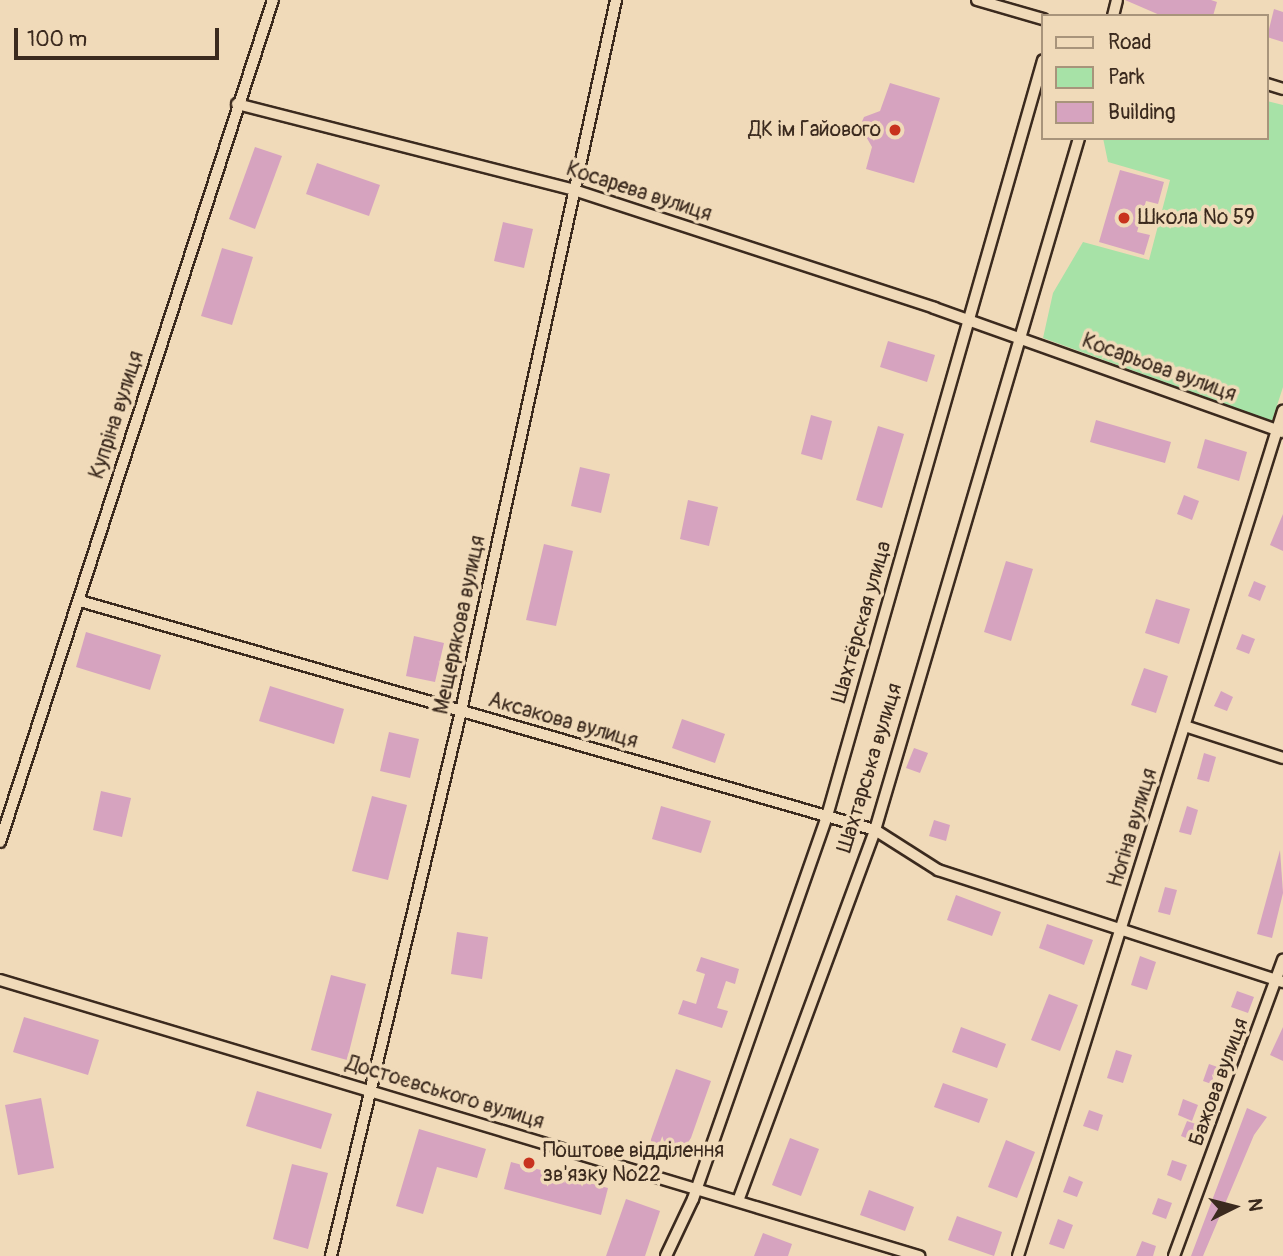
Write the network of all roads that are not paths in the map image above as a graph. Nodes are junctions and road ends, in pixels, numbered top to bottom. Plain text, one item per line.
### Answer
1 (273, 0) edge
2 (616, 0) edge
3 (977, 0) edge
4 (1042, 19) edge
5 (1042, 63) edge
6 (237, 104) junction
7 (1078, 140) edge
8 (574, 190) junction
9 (967, 320) junction
10 (1023, 340) junction
11 (1283, 411) edge
12 (1280, 431) edge
13 (80, 601) junction
14 (461, 711) junction
15 (1185, 726) junction
16 (1283, 758) edge
17 (827, 816) junction
18 (875, 830) junction
19 (0, 842) edge
20 (1123, 926) junction
21 (1283, 959) edge
22 (0, 979) edge
23 (1280, 981) edge
24 (367, 1090) junction
25 (696, 1187) junction
26 (738, 1201) junction
27 (331, 1256) edge
28 (666, 1256) edge
29 (919, 1256) edge
30 (1018, 1256) edge
31 (1174, 1256) edge

1 - 6 street, Купріна вулиця
2 - 8 street, Мещерякова вулиця
3 - 4 street
5 - 9 street, Шахтёрская улица
6 - 8 street, Косарева вулиця
6 - 13 street, Купріна вулиця
7 - 10 street, Шахтарська вулиця
8 - 9 street, Косарева вулиця
8 - 14 street, Мещерякова вулиця
9 - 10 street, Косарева вулиця
9 - 17 street, Шахтёрская улица
10 - 12 street, Косарьова вулиця
10 - 18 street, Шахтарська вулиця
11 - 12 street, Ногіна вулиця
12 - 15 street, Ногіна вулиця
13 - 14 street, Аксакова вулиця
13 - 19 street, Купріна вулиця
14 - 17 street, Аксакова вулиця
14 - 24 street, Мещерякова вулиця
15 - 16 street
15 - 20 street, Ногіна вулиця
17 - 18 street, Аксакова вулиця
17 - 25 street, Шахтёрская улица
18 - 20 street, Аксакова вулиця
18 - 26 street, Шахтарська вулиця
20 - 23 street, Аксакова вулиця
20 - 30 street, Ногіна вулиця
21 - 23 street, Бажова вулиця
22 - 24 street, Достоєвського вулиця
23 - 31 street, Бажова вулиця
24 - 25 street, Достоєвського вулиця
24 - 27 street, Мещерякова вулиця
25 - 26 street, Достоєвського вулиця
25 - 28 street, Шахтёрская улица
26 - 29 street, Достоєвського вулиця

